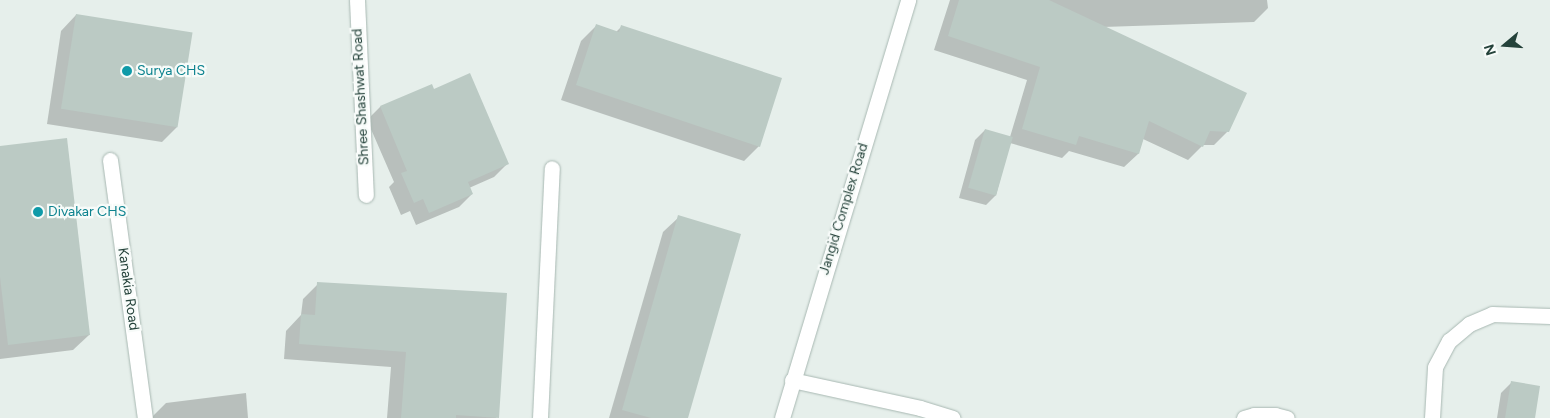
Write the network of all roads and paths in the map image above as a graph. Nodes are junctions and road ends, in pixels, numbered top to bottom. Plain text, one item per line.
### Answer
1 (357, 0) edge
2 (908, 0) edge
3 (110, 160) dead end
4 (552, 168) dead end
5 (366, 194) dead end
6 (1550, 316) edge
7 (792, 380) junction
8 (145, 418) edge
9 (540, 418) edge
10 (782, 418) edge
11 (953, 418) edge
12 (1244, 418) edge
13 (1287, 418) edge
14 (1432, 418) edge

1 - 5 street, Shree Shashwat Road
2 - 7 street, Jangid Complex Road
3 - 8 street, Kanakia Road
4 - 9 street
6 - 14 street
7 - 10 street, Jangid Complex Road
7 - 11 street
12 - 13 street

